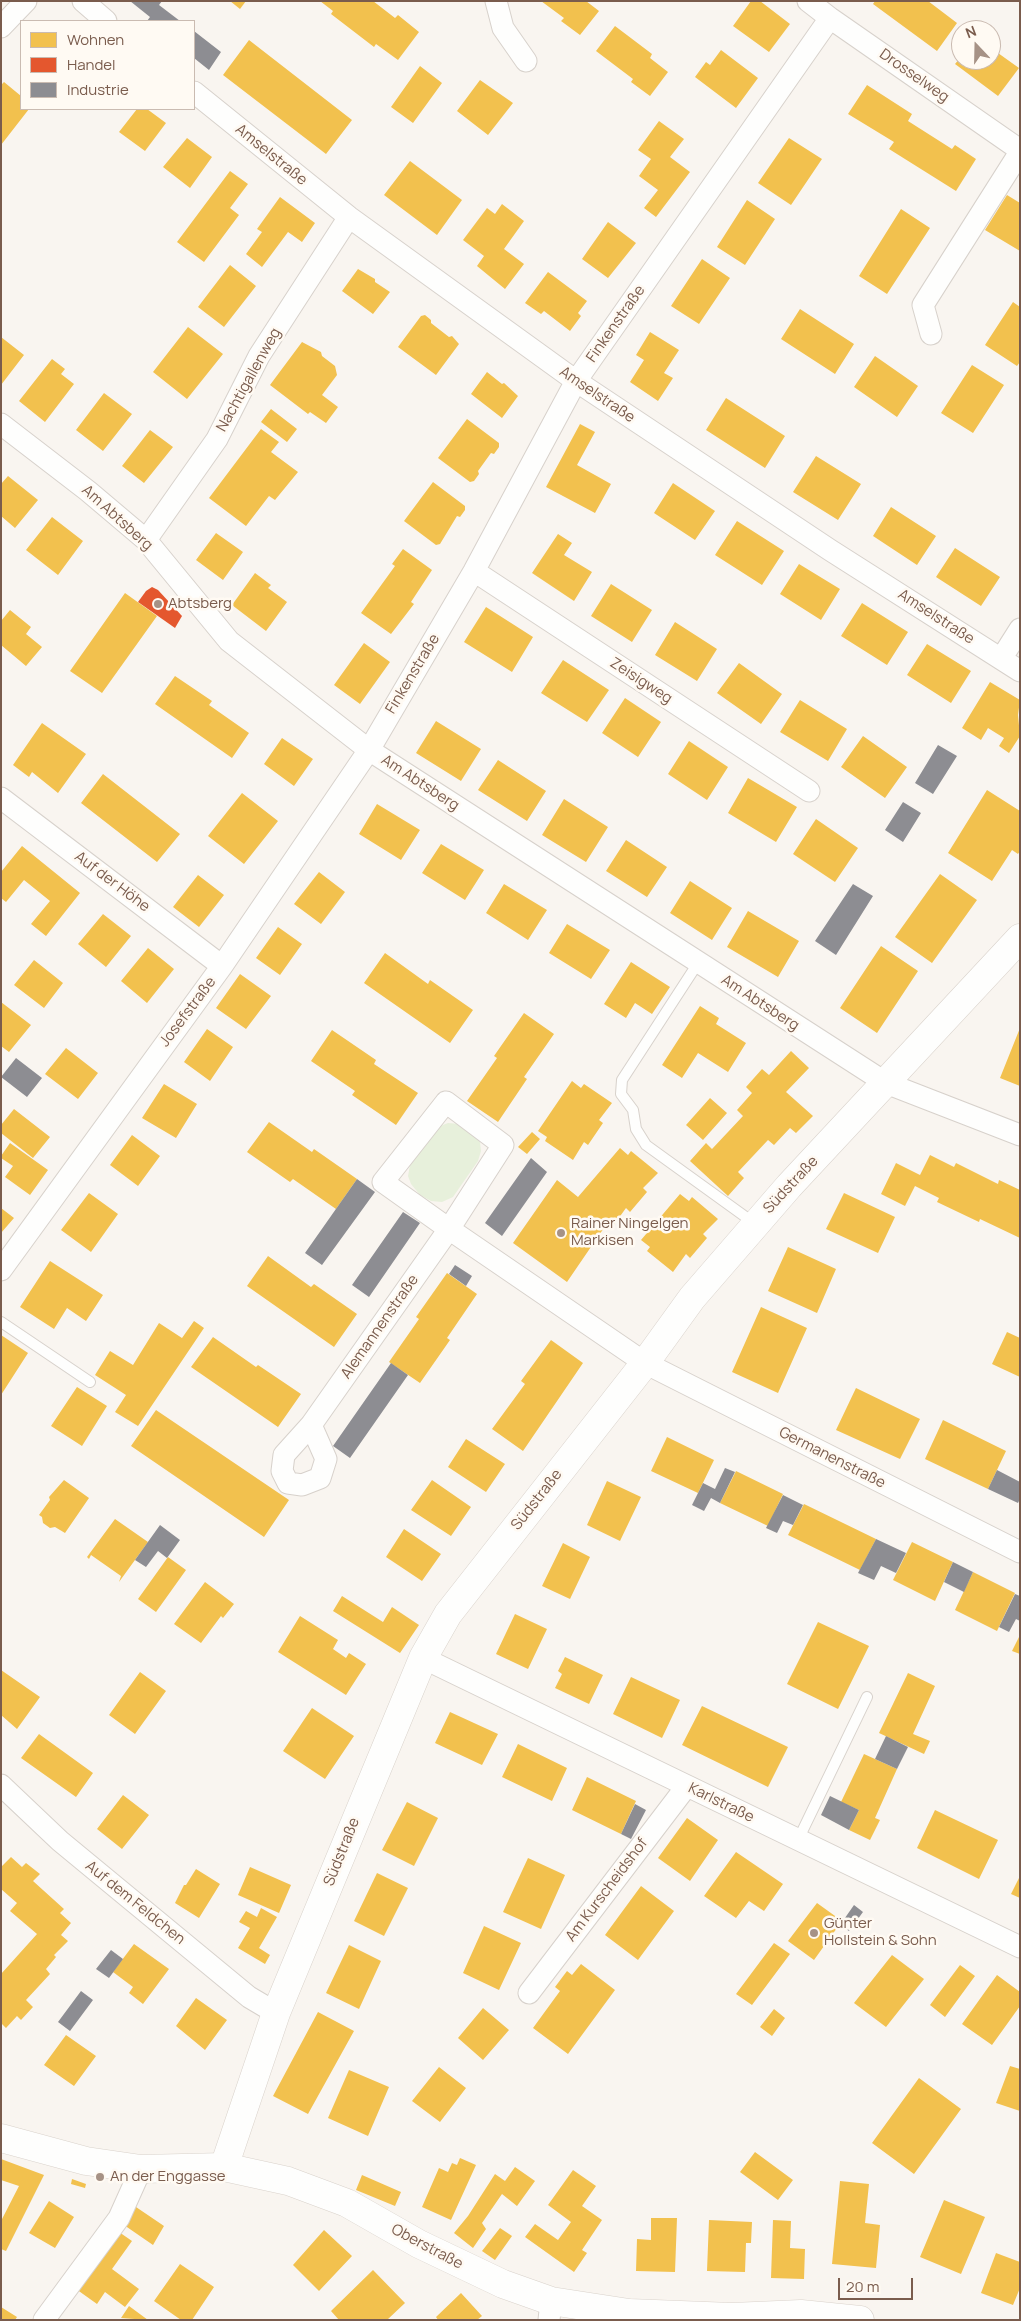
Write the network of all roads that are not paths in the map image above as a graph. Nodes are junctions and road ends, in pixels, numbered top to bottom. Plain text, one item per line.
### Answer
1 (26, 1) edge
2 (82, 1) edge
3 (496, 1) edge
4 (808, 1) edge
5 (830, 18) junction
6 (105, 20) edge
7 (1, 27) edge
8 (526, 61) dead end
9 (195, 93) edge
10 (1020, 151) edge
11 (348, 217) junction
12 (931, 334) dead end
13 (576, 381) junction
14 (1, 424) edge
15 (146, 540) junction
16 (474, 571) junction
17 (1020, 629) edge
18 (1000, 659) junction
19 (1020, 671) edge
20 (369, 750) junction
21 (809, 791) dead end
22 (1, 798) edge
23 (1020, 938) edge
24 (698, 963) junction
25 (222, 966) junction
26 (886, 1083) junction
27 (1020, 1135) edge
28 (755, 1224) junction
29 (449, 1229) junction
30 (1, 1270) edge
31 (1, 1322) edge
32 (645, 1363) junction
33 (90, 1382) dead end
34 (312, 1425) dead end
35 (1020, 1552) edge
36 (423, 1658) junction
37 (867, 1698) dead end
38 (1, 1785) edge
39 (686, 1787) junction
40 (798, 1840) junction
41 (1020, 1947) edge
42 (529, 1993) dead end
43 (276, 2013) junction
44 (1, 2138) edge
45 (224, 2167) junction
46 (141, 2168) junction
47 (550, 2310) edge
48 (44, 2320) edge
49 (860, 2320) edge

1 - 7 street
2 - 6 street
3 - 8 street
4 - 5 street, Drosselweg
5 - 10 street, Drosselweg
5 - 13 street, Finkenstraße
9 - 11 street, Amselstraße
10 - 12 street, Drosselweg
11 - 13 street, Amselstraße
11 - 15 street, Nachtigallenweg
13 - 16 street, Finkenstraße
13 - 18 street, Amselstraße
14 - 15 street, Am Abtsberg
15 - 20 street, Am Abtsberg
16 - 20 street, Finkenstraße
16 - 21 street, Zeisigweg
17 - 18 street
18 - 19 street, Amselstraße
20 - 24 street, Am Abtsberg
20 - 25 street, Josefstraße
22 - 25 street, Auf der Höhe
23 - 26 street, Südstraße
24 - 26 street, Am Abtsberg
24 - 28 lane
25 - 30 street, Josefstraße
26 - 27 street, Am Abtsberg
26 - 28 street, Südstraße
28 - 32 street, Südstraße
29 - 29 street, Alemannenstraße
29 - 32 street, Alemannenstraße
29 - 34 street, Alemannenstraße
31 - 33 lane
32 - 35 street, Germanenstraße
32 - 36 street, Südstraße
36 - 39 street, Karlstraße
36 - 43 street, Südstraße
37 - 40 lane
38 - 43 street, Auf dem Feldchen
39 - 40 street, Karlstraße
39 - 42 street, Am Kurscheidshof
40 - 41 street, Karlstraße
43 - 45 street, Südstraße
44 - 46 street, Oberstraße
45 - 46 street, Oberstraße
45 - 47 street, Oberstraße
46 - 48 street
47 - 49 street, Oberstraße

